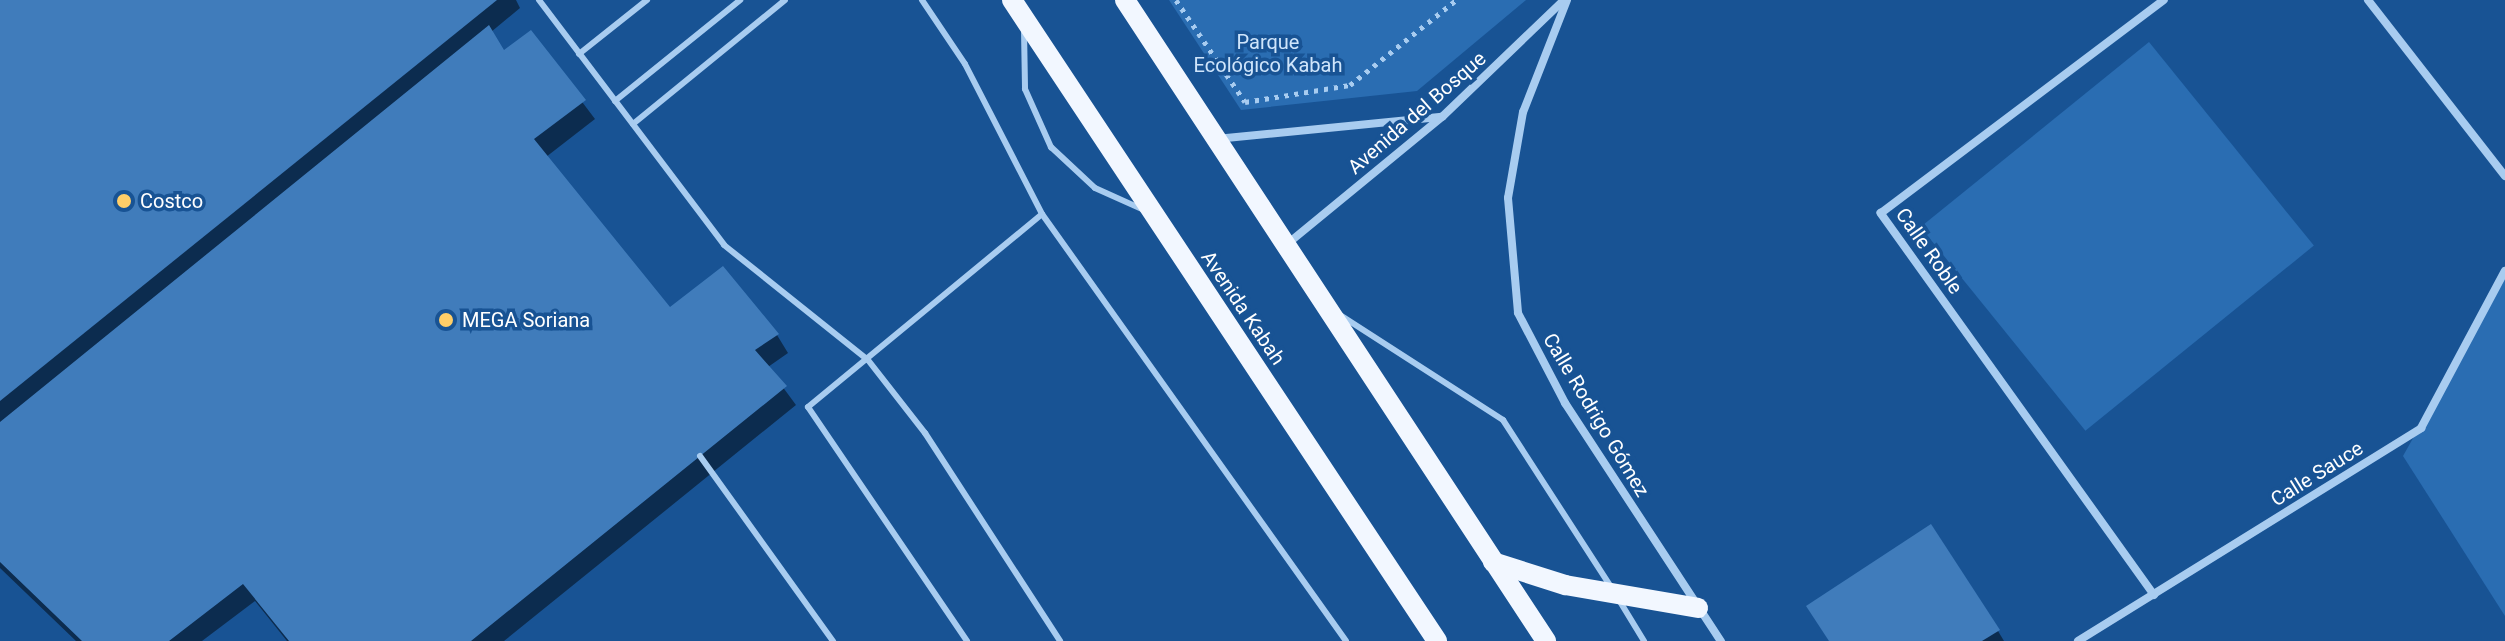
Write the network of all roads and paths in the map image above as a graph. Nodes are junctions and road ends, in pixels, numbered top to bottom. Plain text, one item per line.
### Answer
1 (539, 0) edge
2 (647, 0) edge
3 (740, 0) edge
4 (785, 0) edge
5 (922, 0) edge
6 (1012, 0) edge
7 (1125, 0) edge
8 (1176, 0) edge
9 (1456, 0) edge
10 (1566, 0) edge
11 (2164, 0) edge
12 (2368, 0) edge
13 (1025, 19) junction
14 (579, 54) junction
15 (615, 101) junction
16 (1443, 116) junction
17 (633, 124) junction
18 (1216, 139) junction
19 (2505, 176) edge
20 (1151, 213) junction
21 (1042, 214) junction
22 (1285, 245) junction
23 (2505, 271) edge
24 (1324, 305) junction
25 (868, 360) junction
26 (700, 456) dead end
27 (1493, 562) junction
28 (1616, 595) junction
29 (2154, 595) junction
30 (1698, 608) junction
31 (833, 641) edge
32 (967, 641) edge
33 (1060, 641) edge
34 (1346, 641) edge
35 (1437, 641) edge
36 (1546, 641) edge
37 (1644, 641) edge
38 (1721, 641) edge
39 (2078, 641) edge

1 - 14 lane
2 - 14 lane
3 - 15 lane
4 - 17 lane
5 - 21 lane
6 - 13 main road, Avenida Kabah
7 - 18 main road
8 - 9 path
10 - 16 street, Avenida del Bosque
10 - 30 street, Calle Rodrigo Gómez
11 - 29 street, Calle Roble
12 - 19 street
13 - 20 main road, Avenida Kabah
13 - 20 lane
14 - 15 lane
15 - 17 lane
16 - 18 street
16 - 22 street, Avenida del Bosque
17 - 25 lane
18 - 22 main road
20 - 35 main road, Avenida Kabah
21 - 25 lane
21 - 34 lane
22 - 24 main road
23 - 29 street, Calle Sauce
24 - 27 main road
24 - 28 lane
25 - 32 lane
25 - 33 lane
26 - 31 lane
27 - 28 main road
27 - 36 main road
28 - 30 main road
28 - 37 lane
29 - 39 street, Calle Sauce
30 - 38 street, Calle Rodrigo Gómez

